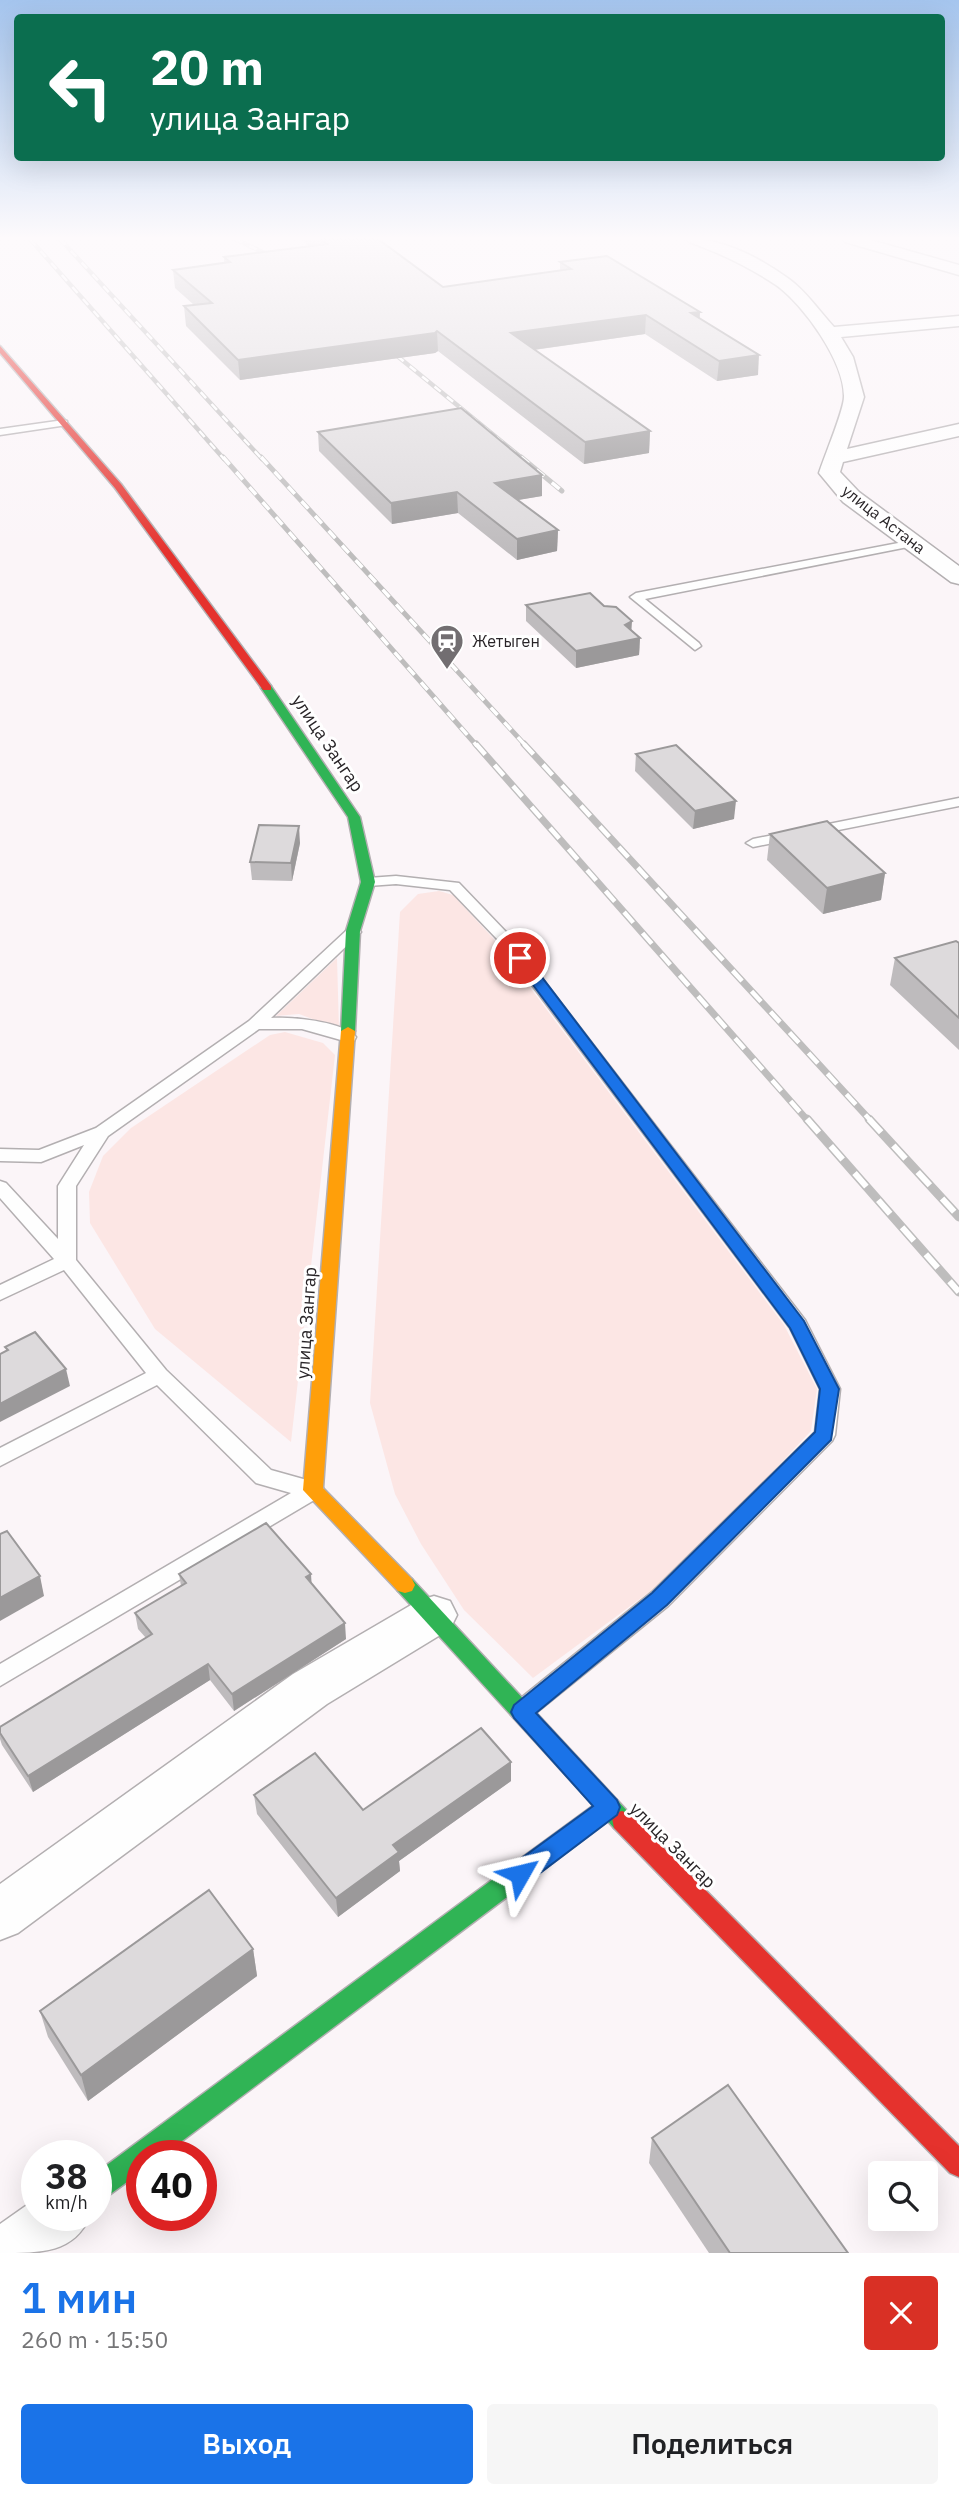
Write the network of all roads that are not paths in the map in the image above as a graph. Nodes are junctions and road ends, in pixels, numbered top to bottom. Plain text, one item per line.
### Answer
1 (837, 344) edge
2 (2, 352) edge
3 (64, 423) junction
4 (959, 430) edge
5 (0, 432) edge
6 (834, 458) junction
7 (914, 543) junction
8 (959, 577) edge
9 (695, 646) dead end
10 (959, 802) edge
11 (753, 843) dead end
12 (368, 882) junction
13 (353, 931) junction
14 (255, 1024) junction
15 (348, 1037) junction
16 (102, 1132) junction
17 (0, 1155) edge
18 (0, 1187) edge
19 (67, 1261) junction
20 (0, 1293) edge
21 (159, 1374) junction
22 (0, 1458) edge
23 (313, 1490) junction
24 (434, 1615) junction
25 (0, 1676) edge
26 (522, 1712) junction
27 (609, 1807) junction
28 (0, 1915) edge
29 (959, 2164) edge
30 (112, 2177) edge
31 (40, 2231) edge
32 (10, 2253) edge

1 - 6 street
2 - 3 street, улица Зангар
3 - 5 lane
3 - 12 street, улица Зангар
4 - 6 street
6 - 7 street, улица Астана
7 - 8 street, улица Астана
7 - 9 lane
10 - 11 lane
12 - 13 street, улица Зангар
12 - 26 lane
13 - 14 lane
13 - 15 street, улица Зангар
14 - 15 lane
14 - 16 lane
15 - 23 street, улица Зангар
16 - 17 lane
16 - 19 lane
18 - 19 lane
19 - 20 lane
19 - 21 lane
21 - 22 lane
21 - 23 lane
23 - 24 street, улица Зангар
23 - 25 lane
24 - 26 street, улица Зангар
24 - 28 street
26 - 27 street, улица Зангар
27 - 29 street, улица Зангар
27 - 30 street
31 - 32 street

